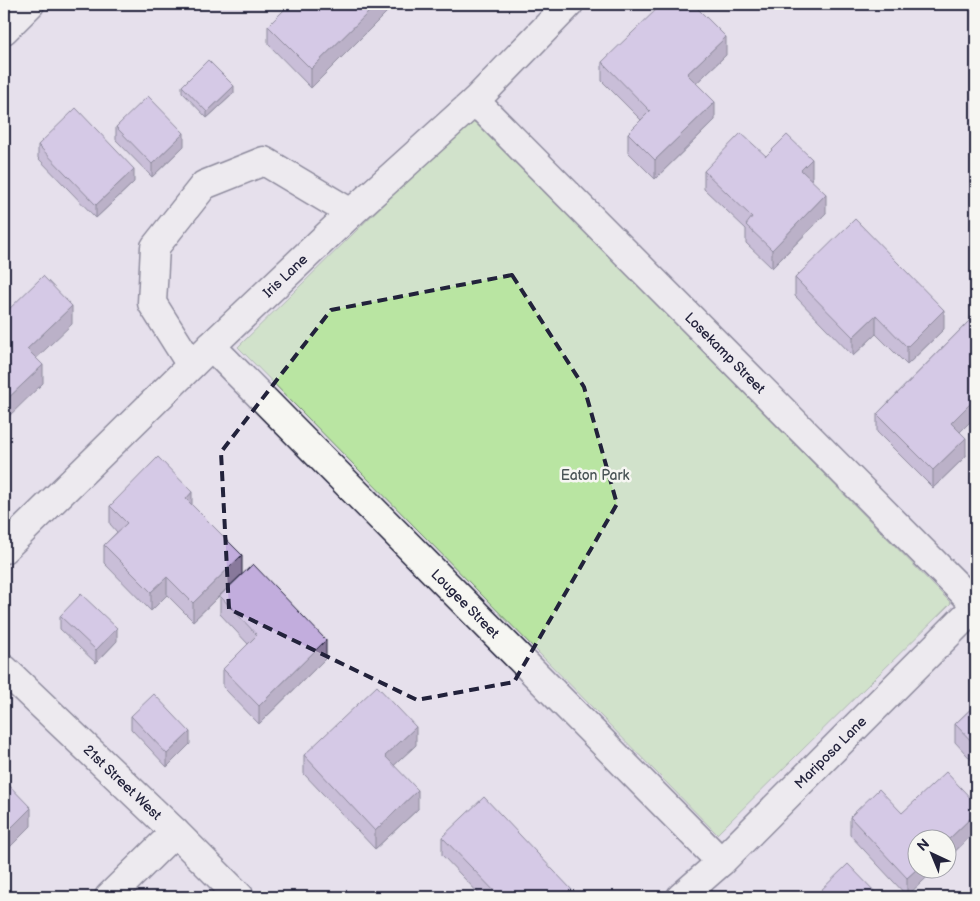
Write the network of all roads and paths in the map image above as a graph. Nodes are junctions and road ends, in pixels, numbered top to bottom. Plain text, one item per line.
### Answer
1 (30, 4) edge
2 (568, 4) edge
3 (4, 30) edge
4 (475, 101) junction
5 (351, 213) junction
6 (211, 346) junction
7 (191, 365) junction
8 (4, 550) edge
9 (976, 606) edge
10 (4, 669) edge
11 (175, 832) junction
12 (721, 862) junction
13 (108, 897) edge
14 (240, 897) edge
15 (682, 897) edge

1 - 3 street
2 - 4 street, Iris Lane
4 - 5 street, Iris Lane
4 - 9 street, Losekamp Street
5 - 6 street, Iris Lane
5 - 7 street
6 - 7 street, Iris Lane
6 - 12 street, Lougee Street
7 - 8 street, Iris Lane
9 - 12 street, Mariposa Lane
10 - 11 street, 21st Street West
11 - 13 street
11 - 14 street, 21st Street West
12 - 15 street, Mariposa Lane

